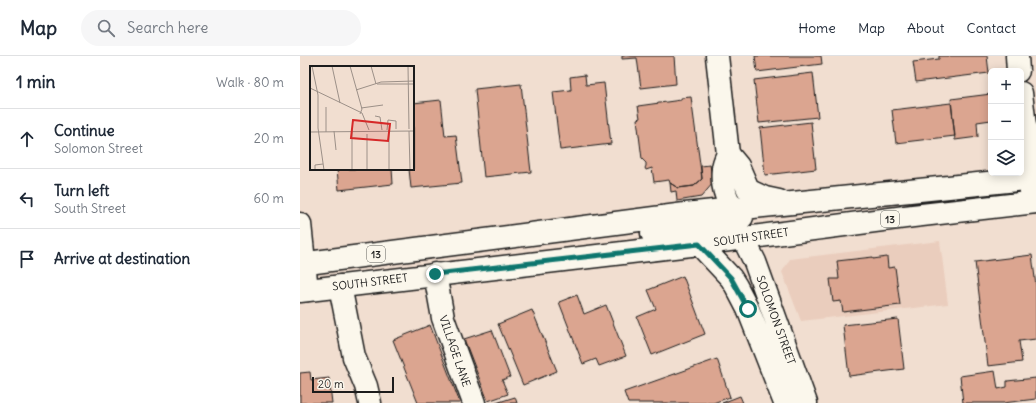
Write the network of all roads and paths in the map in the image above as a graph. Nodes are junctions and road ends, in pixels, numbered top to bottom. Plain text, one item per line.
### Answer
1 (717, 56) edge
2 (1016, 56) edge
3 (1018, 68) edge
4 (1022, 104) edge
5 (734, 179) junction
6 (1033, 179) edge
7 (791, 202) junction
8 (1035, 202) edge
9 (705, 211) junction
10 (742, 218) junction
11 (300, 224) edge
12 (451, 244) junction
13 (699, 244) junction
14 (302, 263) edge
15 (435, 274) junction
16 (340, 286) junction
17 (304, 291) edge
18 (370, 403) edge
19 (474, 403) edge
20 (785, 403) edge
21 (806, 403) edge

1 - 5 main road
2 - 3 main road
4 - 6 main road
5 - 7 main road
5 - 9 main road
5 - 10 main road
6 - 7 main road, SOUTH STREET / 13
6 - 8 main road
7 - 10 main road, SOUTH STREET / 13
8 - 10 main road, SOUTH STREET / 13
9 - 10 main road, SOUTH STREET / 13
9 - 12 main road, SOUTH STREET / 13
10 - 12 main road
10 - 13 main road, SOUTH STREET / 13
10 - 21 main road, SOLOMON STREET
11 - 14 main road
12 - 14 main road, SOUTH STREET / 13
13 - 15 main road, SOUTH STREET / 13
13 - 20 main road, SOLOMON STREET
14 - 17 main road
15 - 16 main road, SOUTH STREET / 13
15 - 19 main road, VILLAGE LANE
16 - 17 main road, SOUTH STREET / 13
16 - 18 main road

